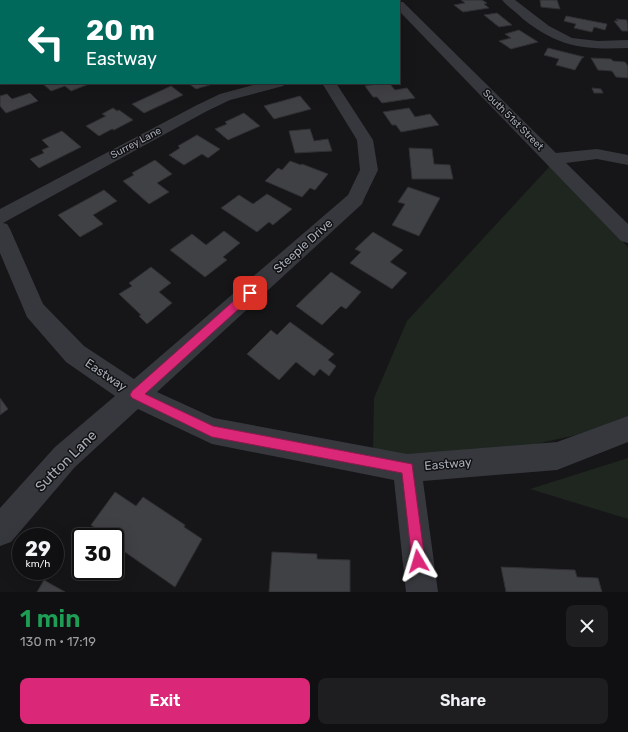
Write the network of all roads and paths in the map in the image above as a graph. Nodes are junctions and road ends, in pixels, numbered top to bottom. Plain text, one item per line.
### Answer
1 (508, 0) edge
2 (400, 5) edge
3 (628, 44) edge
4 (274, 84) edge
5 (330, 84) edge
6 (552, 159) junction
7 (628, 160) edge
8 (0, 216) edge
9 (0, 229) edge
10 (628, 236) edge
11 (136, 395) junction
12 (628, 430) edge
13 (407, 468) junction
14 (0, 532) edge
15 (422, 592) edge

1 - 3 street
2 - 6 street, South 51st Street
4 - 8 street, Surrey Lane
5 - 11 street, Steeple Drive
6 - 7 street
6 - 10 street, South 51st Street
9 - 11 street, Eastway
11 - 13 street, Eastway
11 - 14 street, Sutton Lane
12 - 13 street, Eastway
13 - 15 street

